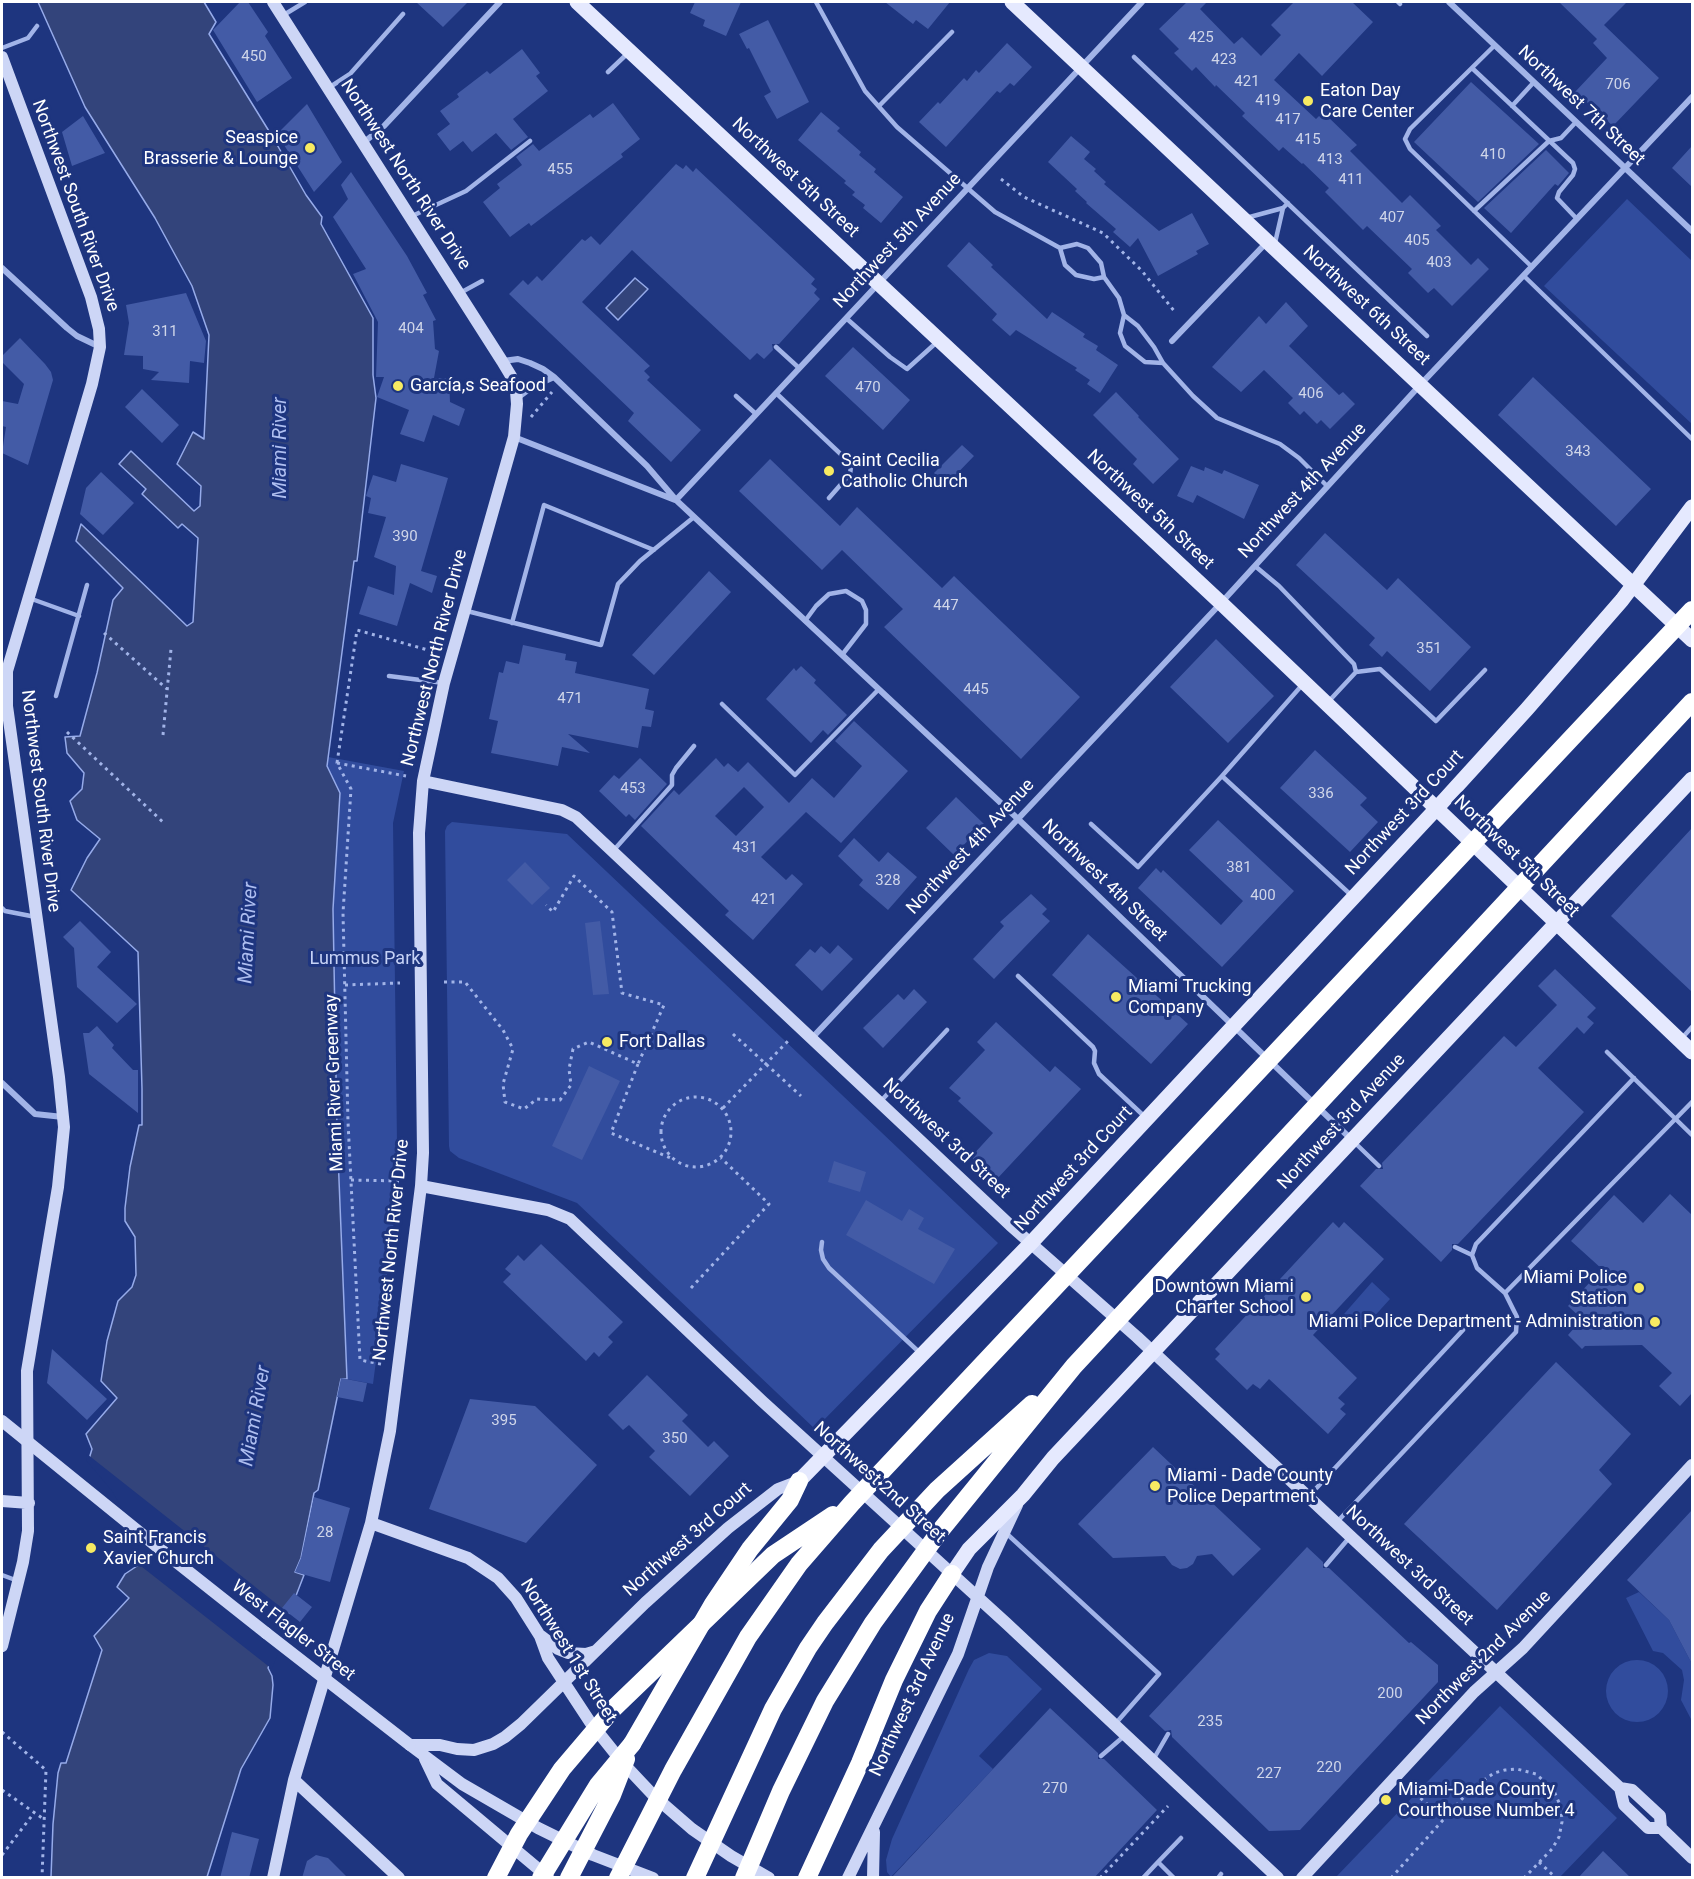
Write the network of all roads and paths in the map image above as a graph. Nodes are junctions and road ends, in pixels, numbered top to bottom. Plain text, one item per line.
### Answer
1 (273, 2) edge
2 (305, 2) edge
3 (500, 2) edge
4 (577, 2) edge
5 (816, 2) edge
6 (1012, 2) edge
7 (1142, 2) edge
8 (1449, 2) edge
9 (404, 14) dead end
10 (282, 16) junction
11 (37, 26) dead end
12 (952, 32) dead end
13 (1495, 45) junction
14 (2, 48) edge
15 (630, 51) junction
16 (2, 57) edge
17 (1134, 57) dead end
18 (1081, 66) junction
19 (1472, 68) junction
20 (608, 72) dead end
21 (1534, 82) junction
22 (328, 88) junction
23 (1692, 97) edge
24 (879, 106) junction
25 (1512, 106) junction
26 (1576, 122) junction
27 (530, 141) dead end
28 (1549, 141) junction
29 (363, 144) junction
30 (1625, 168) junction
31 (969, 188) junction
32 (1288, 203) junction
33 (1283, 208) junction
34 (1474, 212) junction
35 (410, 217) junction
36 (1244, 218) junction
37 (1577, 219) junction
38 (1692, 231) edge
39 (1271, 244) junction
40 (1060, 248) junction
41 (1532, 267) junction
42 (2, 268) edge
43 (1524, 276) junction
44 (1104, 277) junction
45 (482, 281) dead end
46 (879, 282) junction
47 (460, 293) junction
48 (1124, 315) junction
49 (846, 318) junction
50 (1427, 336) dead end
51 (939, 340) junction
52 (1172, 341) dead end
53 (100, 347) junction
54 (776, 347) dead end
55 (502, 361) junction
56 (1163, 363) junction
57 (799, 368) junction
58 (554, 377) junction
59 (1421, 384) junction
60 (552, 390) dead end
61 (776, 393) junction
62 (736, 396) dead end
63 (517, 398) junction
64 (756, 414) junction
65 (530, 423) dead end
66 (514, 437) junction
67 (1692, 440) edge
68 (1327, 486) junction
69 (829, 498) dead end
70 (676, 500) junction
71 (1692, 507) edge
72 (694, 517) junction
73 (654, 550) junction
74 (1255, 566) junction
75 (1635, 584) junction
76 (87, 585) dead end
77 (29, 598) junction
78 (1221, 603) junction
79 (1692, 610) edge
80 (464, 611) junction
81 (79, 616) junction
82 (805, 621) junction
83 (512, 623) junction
84 (104, 633) dead end
85 (1692, 640) edge
86 (171, 649) dead end
87 (435, 652) dead end
88 (842, 655) junction
89 (4, 670) edge
90 (1485, 670) dead end
91 (1356, 672) junction
92 (389, 676) dead end
93 (1305, 682) junction
94 (444, 683) junction
95 (167, 689) junction
96 (879, 689) junction
97 (56, 696) dead end
98 (1692, 702) edge
99 (1327, 703) junction
100 (722, 704) dead end
101 (68, 732) dead end
102 (163, 735) dead end
103 (694, 746) dead end
104 (337, 763) junction
105 (406, 776) dead end
106 (1222, 776) junction
107 (1692, 778) edge
108 (423, 781) junction
109 (1437, 808) junction
110 (1018, 819) junction
111 (165, 824) dead end
112 (1091, 824) dead end
113 (613, 851) junction
114 (1354, 898) junction
115 (546, 906) dead end
116 (2, 908) edge
117 (36, 918) junction
118 (1557, 921) junction
119 (1018, 976) dead end
120 (444, 982) dead end
121 (400, 983) dead end
122 (345, 985) junction
123 (1233, 1026) junction
124 (1692, 1027) edge
125 (947, 1030) dead end
126 (733, 1034) dead end
127 (812, 1038) junction
128 (789, 1040) dead end
129 (1680, 1040) junction
130 (1607, 1052) dead end
131 (1692, 1052) edge
132 (639, 1064) junction
133 (766, 1064) junction
134 (1634, 1078) junction
135 (2, 1083) edge
136 (801, 1096) dead end
137 (880, 1102) junction
138 (1692, 1102) edge
139 (723, 1108) junction
140 (64, 1117) junction
141 (1147, 1118) junction
142 (1675, 1118) junction
143 (1692, 1135) edge
144 (1351, 1139) junction
145 (721, 1158) junction
146 (676, 1161) junction
147 (1379, 1166) dead end
148 (351, 1180) junction
149 (403, 1181) dead end
150 (421, 1186) junction
151 (822, 1242) dead end
152 (1031, 1244) junction
153 (1455, 1247) dead end
154 (1472, 1256) junction
155 (692, 1288) dead end
156 (1505, 1293) junction
157 (1463, 1330) dead end
158 (1152, 1352) junction
159 (922, 1355) junction
160 (381, 1364) dead end
161 (1074, 1366) junction
162 (2, 1421) edge
163 (824, 1457) junction
164 (1692, 1465) edge
165 (799, 1481) junction
166 (1023, 1495) junction
167 (1308, 1497) junction
168 (2, 1501) edge
169 (29, 1503) junction
170 (852, 1503) junction
171 (371, 1523) junction
172 (1336, 1523) junction
173 (1004, 1531) junction
174 (1350, 1536) junction
175 (1326, 1565) dead end
176 (952, 1574) junction
177 (2, 1575) edge
178 (18, 1581) junction
179 (978, 1598) junction
180 (540, 1636) junction
181 (2, 1646) edge
182 (597, 1651) junction
183 (1496, 1672) junction
184 (564, 1683) junction
185 (1114, 1725) junction
186 (2, 1732) edge
187 (1168, 1734) dead end
188 (1125, 1735) junction
189 (632, 1744) junction
190 (410, 1745) junction
191 (423, 1756) junction
192 (1101, 1756) dead end
193 (1153, 1760) junction
194 (294, 1780) junction
195 (2, 1790) edge
196 (1416, 1793) dead end
197 (1168, 1806) dead end
198 (34, 1813) junction
199 (45, 1820) junction
200 (1443, 1820) junction
201 (875, 1825) junction
202 (1180, 1838) dead end
203 (636, 1845) junction
204 (2, 1855) edge
205 (1692, 1858) edge
206 (1158, 1862) junction
207 (1539, 1862) junction
208 (397, 1877) edge
209 (42, 1878) edge
210 (273, 1878) edge
211 (496, 1878) edge
212 (541, 1878) edge
213 (548, 1878) edge
214 (569, 1878) edge
215 (618, 1878) edge
216 (631, 1878) edge
217 (653, 1878) edge
218 (695, 1878) edge
219 (744, 1878) edge
220 (769, 1878) edge
221 (807, 1878) edge
222 (848, 1878) edge
223 (873, 1878) edge
224 (1100, 1878) edge
225 (1143, 1878) edge
226 (1174, 1878) edge
227 (1278, 1878) edge
228 (1302, 1878) edge
229 (1391, 1878) edge
230 (1524, 1878) edge
231 (1556, 1878) edge

1 - 10 street, Northwest North River Drive
2 - 10 lane
3 - 29 street
4 - 15 main road, Northwest 5th Street
5 - 24 lane
6 - 18 main road, Northwest 6th Street
7 - 18 street, Northwest 5th Avenue
8 - 13 street, Northwest 7th Street
9 - 22 lane
10 - 22 street, Northwest North River Drive
11 - 14 lane
12 - 24 lane
13 - 19 lane
13 - 21 street, Northwest 7th Street
15 - 20 lane
15 - 46 main road, Northwest 5th Street
16 - 53 street, Northwest South River Drive
17 - 32 lane
18 - 31 street, Northwest 5th Avenue
18 - 36 main road, Northwest 6th Street
19 - 25 lane
19 - 34 lane
21 - 25 lane
21 - 26 street, Northwest 7th Street
22 - 29 street, Northwest North River Drive
23 - 30 street, Northwest 4th Avenue
24 - 31 lane
25 - 28 lane
26 - 28 lane
26 - 30 street, Northwest 7th Street
27 - 35 lane
28 - 34 lane
28 - 37 lane
29 - 35 street, Northwest North River Drive
30 - 37 street, Northwest 4th Avenue
30 - 38 street, Northwest 7th Street
31 - 40 lane
31 - 46 street, Northwest 5th Avenue
32 - 33 lane
32 - 50 lane
33 - 36 lane
33 - 39 lane
34 - 41 lane
35 - 47 street, Northwest North River Drive
36 - 39 main road, Northwest 6th Street
37 - 41 street, Northwest 4th Avenue
39 - 52 street
39 - 59 main road, Northwest 6th Street
40 - 44 lane
40 - 44 lane
41 - 43 street, Northwest 4th Avenue
42 - 53 street
43 - 59 street, Northwest 4th Avenue
43 - 67 lane
44 - 48 lane
45 - 47 lane
46 - 49 street, Northwest 5th Avenue
46 - 51 main road, Northwest 5th Street
47 - 55 street, Northwest North River Drive
48 - 56 lane
48 - 56 lane
49 - 51 lane
49 - 57 street, Northwest 5th Avenue
51 - 78 main road, Northwest 5th Street
53 - 77 street, Northwest South River Drive
54 - 57 lane
55 - 58 street, Northwest 4th Street
55 - 63 street, Northwest North River Drive
56 - 68 lane
57 - 61 street, Northwest 5th Avenue
58 - 63 street
58 - 70 street, Northwest 4th Street
59 - 68 street, Northwest 4th Avenue
59 - 75 main road, Northwest 6th Street
60 - 65 path
61 - 64 street, Northwest 5th Avenue
61 - 69 lane
62 - 64 lane
63 - 66 street, Northwest North River Drive
64 - 70 street, Northwest 5th Avenue
66 - 70 street, Northwest 4th Street
66 - 80 street, Northwest North River Drive
68 - 74 street, Northwest 4th Avenue
70 - 72 street, Northwest 4th Street
71 - 75 main road, Northwest 3rd Court
72 - 73 lane
72 - 82 street, Northwest 4th Street
73 - 83 lane
73 - 83 lane
74 - 78 street, Northwest 4th Avenue
74 - 91 lane
75 - 85 main road, Northwest 6th Street
75 - 109 main road, Northwest 3rd Court
76 - 81 lane
77 - 81 lane
77 - 89 street, Northwest South River Drive
78 - 93 main road, Northwest 5th Street
78 - 110 street, Northwest 4th Avenue
79 - 170 highway, bridge
80 - 83 lane
80 - 94 street, Northwest North River Drive
81 - 97 lane
82 - 88 street, Northwest 4th Street
82 - 88 lane
84 - 95 path
86 - 95 path
87 - 104 path
88 - 96 street, Northwest 4th Street
89 - 117 street, Northwest South River Drive
90 - 91 lane
91 - 99 lane
92 - 94 lane
93 - 99 main road, Northwest 5th Street
93 - 106 lane
94 - 108 street, Northwest North River Drive
95 - 102 path
96 - 100 lane
96 - 110 street, Northwest 4th Street
98 - 161 highway, bridge
99 - 109 main road, Northwest 5th Street
101 - 111 path
103 - 113 lane
104 - 105 path
104 - 122 path, Miami River Greenway
106 - 112 lane
106 - 114 lane
107 - 118 main road, Northwest 3rd Avenue
108 - 113 street, Northwest 3rd Street
108 - 150 street, Northwest North River Drive
109 - 114 main road, Northwest 3rd Court
109 - 118 main road, Northwest 5th Street
110 - 123 street, Northwest 4th Street
110 - 127 street, Northwest 4th Avenue
113 - 127 street, Northwest 3rd Street
114 - 123 main road, Northwest 3rd Court
115 - 132 path
116 - 117 lane
117 - 140 street, Northwest South River Drive
118 - 129 main road, Northwest 5th Street
118 - 144 main road, Northwest 3rd Avenue
119 - 141 lane
120 - 132 path
121 - 122 path
122 - 148 path, Miami River Greenway
123 - 141 main road, Northwest 3rd Court
123 - 144 street, Northwest 4th Street
124 - 129 lane
125 - 137 lane
126 - 133 path
127 - 137 street, Northwest 3rd Street
128 - 133 path
129 - 131 main road, Northwest 5th Street
130 - 134 lane
132 - 146 path
133 - 136 path
133 - 139 path
134 - 142 lane
134 - 154 lane
135 - 140 street
137 - 152 street, Northwest 3rd Street
138 - 142 lane
139 - 145 path
139 - 146 path
140 - 169 street, Northwest South River Drive
141 - 152 main road, Northwest 3rd Court
142 - 143 lane
142 - 156 lane
144 - 147 lane
144 - 158 main road, Northwest 3rd Avenue
145 - 146 path
145 - 155 path
148 - 149 path
148 - 160 path, Miami River Greenway
150 - 163 street, Northwest 2nd Street
150 - 171 street, Northwest North River Drive
151 - 159 lane
152 - 158 street, Northwest 3rd Street
152 - 159 main road, Northwest 3rd Court
153 - 154 lane
154 - 156 lane
156 - 172 lane
157 - 167 lane
158 - 166 main road, Northwest 3rd Avenue
158 - 167 street, Northwest 3rd Street
159 - 163 main road, Northwest 3rd Court
161 - 218 highway, bridge
161 - 219 highway, bridge
162 - 190 street, West Flagler Street, bridge
163 - 165 main road, Northwest 3rd Court
163 - 176 street, Northwest 2nd Street
164 - 183 street, Northwest 2nd Avenue
165 - 182 street, Northwest 3rd Court
165 - 189 highway
166 - 173 street, Northwest 3rd Avenue
166 - 176 main road, Northwest 3rd Avenue
167 - 172 street, Northwest 3rd Street
168 - 169 street
169 - 178 street, Northwest South River Drive
170 - 203 highway, bridge
170 - 211 highway, bridge
171 - 180 street, Northwest 1st Street
171 - 194 street, Northwest North River Drive
172 - 174 street, Northwest 3rd Street
173 - 179 street, Northwest 3rd Avenue
173 - 185 lane
174 - 175 lane
174 - 183 street, Northwest 3rd Street
176 - 179 street, Northwest 2nd Street
176 - 221 highway
177 - 178 lane
178 - 181 street, Northwest South River Drive
179 - 185 street, Northwest 2nd Street
179 - 201 street, Northwest 3rd Avenue
180 - 182 street
180 - 184 street, Northwest 1st Street
182 - 184 street, Northwest 3rd Court
183 - 205 street, Northwest 3rd Street
183 - 228 street, Northwest 2nd Avenue
184 - 190 street, Northwest 3rd Court
184 - 220 street, Northwest 1st Street
185 - 188 street, Northwest 2nd Street
186 - 199 path
187 - 193 lane
188 - 192 lane
188 - 193 street, Northwest 2nd Street
189 - 212 highway, bridge
189 - 214 highway, bridge
190 - 191 street, West Flagler Street
191 - 213 street, West Flagler Street
191 - 217 street, West Flagler Street
193 - 227 street, Northwest 2nd Street
194 - 208 street
194 - 210 street, Northwest North River Drive
195 - 198 path
196 - 200 path
197 - 224 path
198 - 199 path
198 - 204 path
199 - 209 path
200 - 207 path
200 - 229 path
201 - 222 street, Northwest 3rd Avenue
201 - 223 street
202 - 206 lane
203 - 215 highway, bridge
203 - 216 highway
206 - 225 lane
206 - 226 lane
207 - 230 path
207 - 231 path

